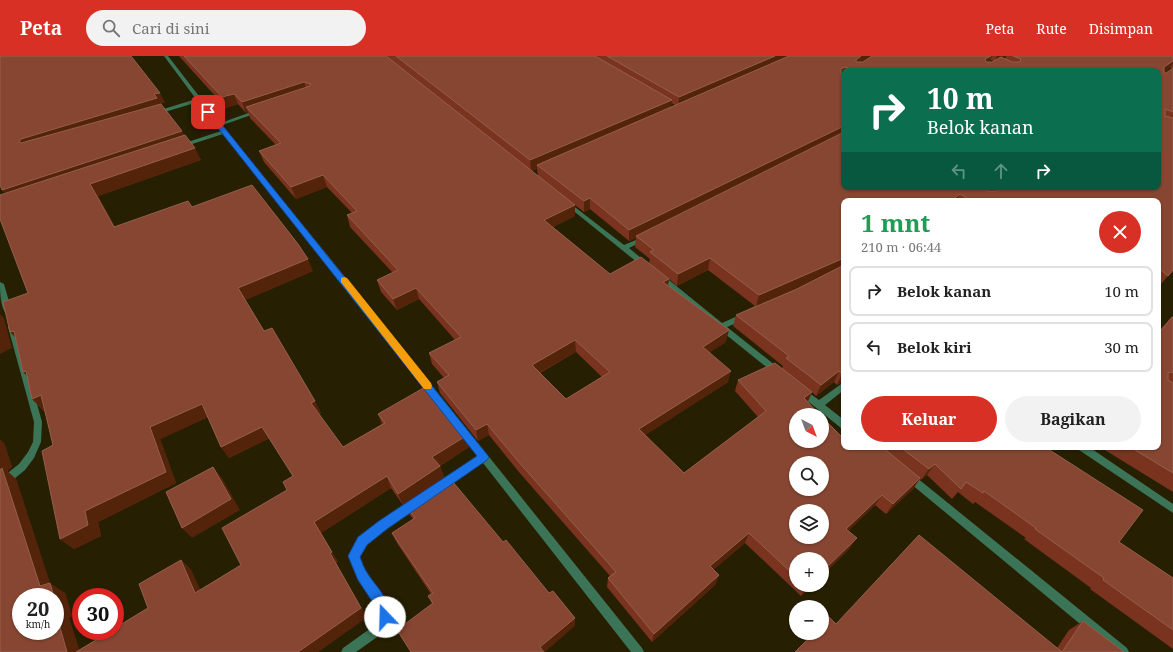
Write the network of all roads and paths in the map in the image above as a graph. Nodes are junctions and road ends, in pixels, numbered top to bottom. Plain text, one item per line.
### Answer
1 (166, 56) edge
2 (199, 100) junction
3 (268, 108) edge
4 (147, 115) edge
5 (218, 125) junction
6 (224, 132) junction
7 (172, 150) edge
8 (562, 200) edge
9 (652, 234) edge
10 (624, 248) junction
11 (0, 284) edge
12 (756, 311) edge
13 (721, 326) junction
14 (783, 376) edge
15 (795, 386) edge
16 (841, 387) edge
17 (819, 405) junction
18 (841, 423) edge
19 (1086, 450) edge
20 (484, 457) junction
21 (900, 470) edge
22 (0, 485) edge
23 (1173, 510) edge
24 (347, 652) edge
25 (638, 652) edge
26 (1123, 652) edge

1 - 2 street
2 - 4 street
2 - 5 street
3 - 5 street
5 - 6 street
6 - 7 street
6 - 20 street
8 - 10 street
9 - 10 street
10 - 13 street
11 - 22 street
12 - 13 street
13 - 14 street
15 - 17 street
16 - 17 street
17 - 18 street
19 - 23 street
20 - 24 street
20 - 25 street
21 - 26 street

